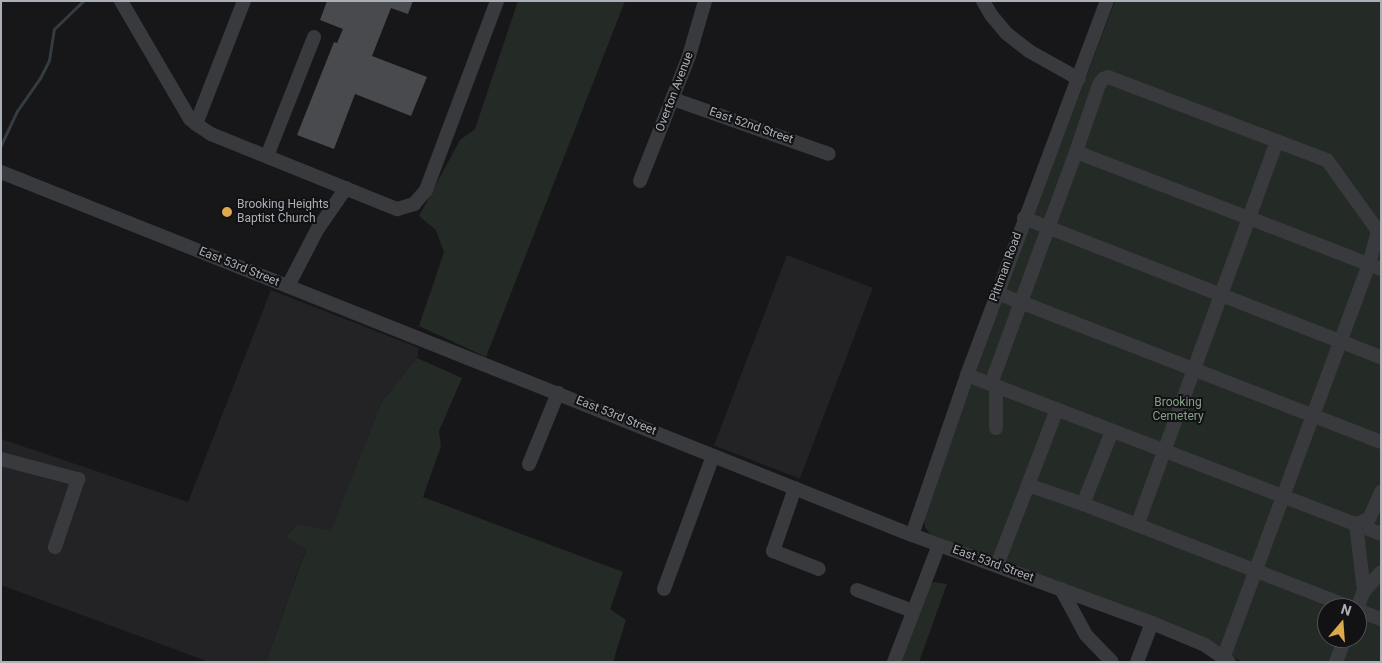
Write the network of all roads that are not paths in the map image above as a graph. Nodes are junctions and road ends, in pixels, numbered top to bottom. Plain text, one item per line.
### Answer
1 (121, 1) edge
2 (244, 1) edge
3 (497, 1) edge
4 (705, 1) edge
5 (983, 1) edge
6 (1107, 1) edge
7 (314, 36) dead end
8 (1079, 78) junction
9 (673, 98) junction
10 (196, 124) junction
11 (1277, 141) junction
12 (1076, 152) junction
13 (829, 154) dead end
14 (267, 156) junction
15 (1, 172) edge
16 (640, 181) dead end
17 (346, 188) junction
18 (1024, 218) junction
19 (1249, 218) junction
20 (1050, 228) junction
21 (1375, 266) edge
22 (288, 286) junction
23 (997, 293) junction
24 (1222, 296) junction
25 (1021, 302) junction
26 (1341, 342) junction
27 (1381, 357) edge
28 (1194, 370) junction
29 (967, 375) junction
30 (994, 385) junction
31 (558, 393) junction
32 (1057, 409) junction
33 (1313, 416) junction
34 (996, 428) dead end
35 (1112, 430) junction
36 (1381, 442) edge
37 (1164, 451) junction
38 (713, 456) junction
39 (1, 459) edge
40 (529, 464) dead end
41 (1028, 485) junction
42 (795, 488) junction
43 (1381, 492) edge
44 (1282, 496) junction
45 (1083, 504) junction
46 (1356, 524) junction
47 (1137, 525) junction
48 (1381, 534) edge
49 (912, 535) junction
50 (939, 545) junction
51 (55, 547) dead end
52 (997, 565) junction
53 (819, 569) dead end
54 (1254, 570) junction
55 (1381, 572) edge
56 (664, 589) dead end
57 (1061, 589) junction
58 (857, 590) dead end
59 (1364, 591) junction
60 (1326, 598) edge
61 (1361, 598) edge
62 (914, 611) junction
63 (1367, 613) edge
64 (1381, 619) edge
65 (1152, 623) junction
66 (1341, 648) edge
67 (1226, 660) edge
68 (894, 662) edge
69 (1112, 662) edge
70 (1137, 662) edge
71 (1336, 662) edge

1 - 10 street
2 - 10 street
3 - 17 street
4 - 9 street, Overton Avenue
5 - 8 street
6 - 8 street, Pittman Road
7 - 14 street
8 - 18 street, Pittman Road
9 - 13 street, East 52nd Street
9 - 16 street, Overton Avenue
10 - 14 street
11 - 12 street
11 - 19 street
11 - 21 street
12 - 19 street
12 - 20 street
14 - 17 street
15 - 22 street, East 53rd Street
17 - 22 street
18 - 20 street
18 - 23 street, Pittman Road
19 - 21 street
19 - 24 street
20 - 24 street
20 - 25 street
21 - 26 street
22 - 31 street, East 53rd Street
23 - 25 street
23 - 29 street, Pittman Road
24 - 26 street
24 - 28 street
25 - 28 street
25 - 30 street
26 - 27 street
26 - 33 street
28 - 33 street
28 - 37 street
29 - 30 street
29 - 49 street, Pittman Road
30 - 32 street
30 - 34 street
31 - 38 street, East 53rd Street
31 - 40 street
32 - 35 street
32 - 41 street
33 - 36 street
33 - 44 street
35 - 37 street
35 - 45 street
37 - 44 street
37 - 47 street
38 - 42 street, East 53rd Street
38 - 56 street
39 - 51 street
41 - 45 street
41 - 52 street
42 - 49 street, East 53rd Street
42 - 53 street
43 - 46 street
44 - 46 street
44 - 54 street
45 - 47 street
46 - 48 street
46 - 59 street
47 - 54 street
49 - 50 street, East 53rd Street
50 - 52 street, East 53rd Street
50 - 62 street
52 - 57 street, East 53rd Street
54 - 60 street
54 - 67 street
55 - 59 street
57 - 65 street, East 53rd Street
57 - 69 street
58 - 62 street
59 - 61 street
62 - 68 street
63 - 64 street
65 - 67 street, East 53rd Street
65 - 70 street
66 - 71 street

